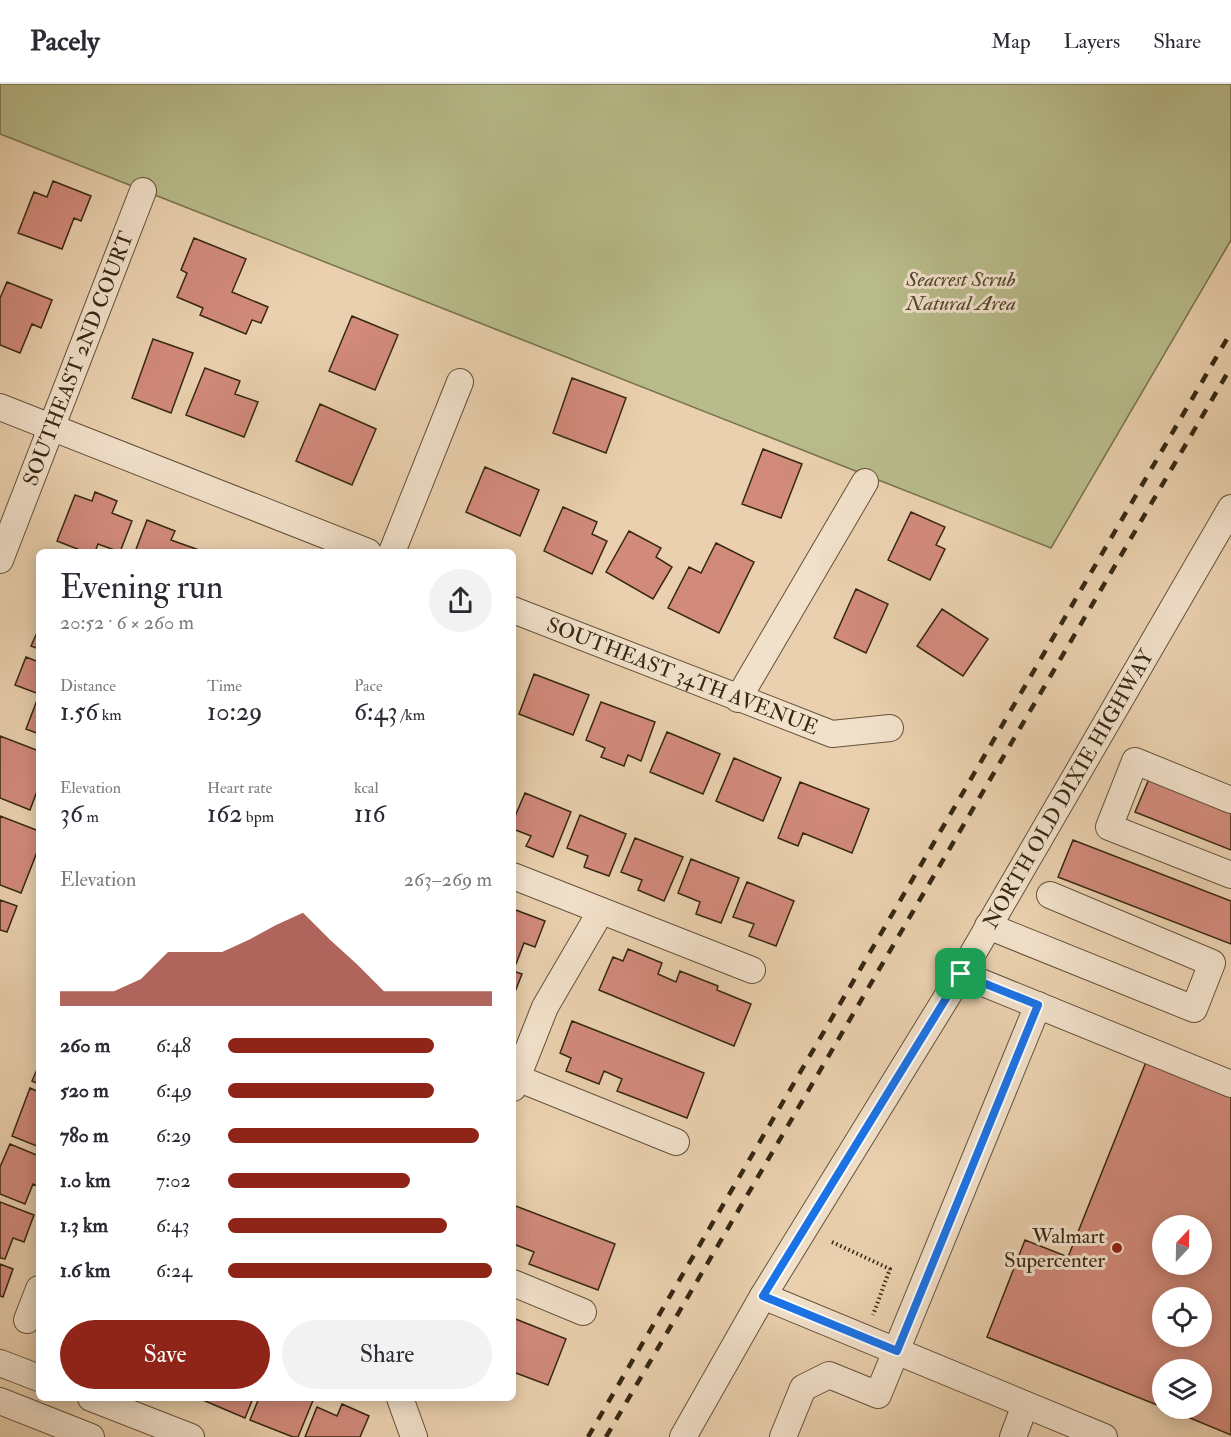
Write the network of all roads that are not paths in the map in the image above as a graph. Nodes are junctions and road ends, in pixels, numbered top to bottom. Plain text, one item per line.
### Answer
1 (143, 190) dead end
2 (460, 382) dead end
3 (0, 407) edge
4 (51, 427) junction
5 (865, 482) dead end
6 (1231, 508) edge
7 (360, 549) edge
8 (393, 549) edge
9 (0, 560) edge
10 (516, 611) edge
11 (738, 699) junction
12 (890, 728) dead end
13 (1231, 800) edge
14 (1231, 875) edge
15 (516, 877) edge
16 (1050, 895) dead end
17 (602, 911) junction
18 (988, 927) junction
19 (752, 970) dead end
20 (961, 974) junction
21 (1038, 1005) junction
22 (516, 1080) edge
23 (516, 1083) edge
24 (1231, 1084) edge
25 (676, 1142) dead end
26 (516, 1284) edge
27 (36, 1296) edge
28 (763, 1296) junction
29 (583, 1312) dead end
30 (27, 1320) dead end
31 (897, 1351) junction
32 (0, 1363) edge
33 (36, 1377) edge
34 (0, 1401) edge
35 (99, 1401) edge
36 (403, 1405) edge
37 (1025, 1405) junction
38 (1094, 1435) edge
39 (91, 1437) edge
40 (191, 1437) edge
41 (395, 1437) edge
42 (414, 1437) edge
43 (683, 1437) edge
44 (783, 1437) edge
45 (1013, 1437) edge

1 - 4 street, SOUTHEAST 2ND COURT
2 - 8 street
3 - 4 street
4 - 7 street
4 - 9 street, SOUTHEAST 2ND COURT
5 - 11 street
6 - 18 street, NORTH OLD DIXIE HIGHWAY
10 - 11 street, SOUTHEAST 34TH AVENUE
11 - 12 street, SOUTHEAST 34TH AVENUE
13 - 14 street
15 - 17 street
16 - 18 street
17 - 19 street
17 - 22 street
18 - 20 street, NORTH OLD DIXIE HIGHWAY
20 - 21 street
20 - 28 street, NORTH OLD DIXIE HIGHWAY
21 - 24 street
21 - 31 street
23 - 25 street
26 - 29 street
27 - 30 street
28 - 31 street
28 - 43 street, NORTH OLD DIXIE HIGHWAY
31 - 37 street
31 - 44 street
32 - 33 street
34 - 39 street
35 - 40 street
36 - 41 street
36 - 42 street
37 - 38 street
37 - 45 street

